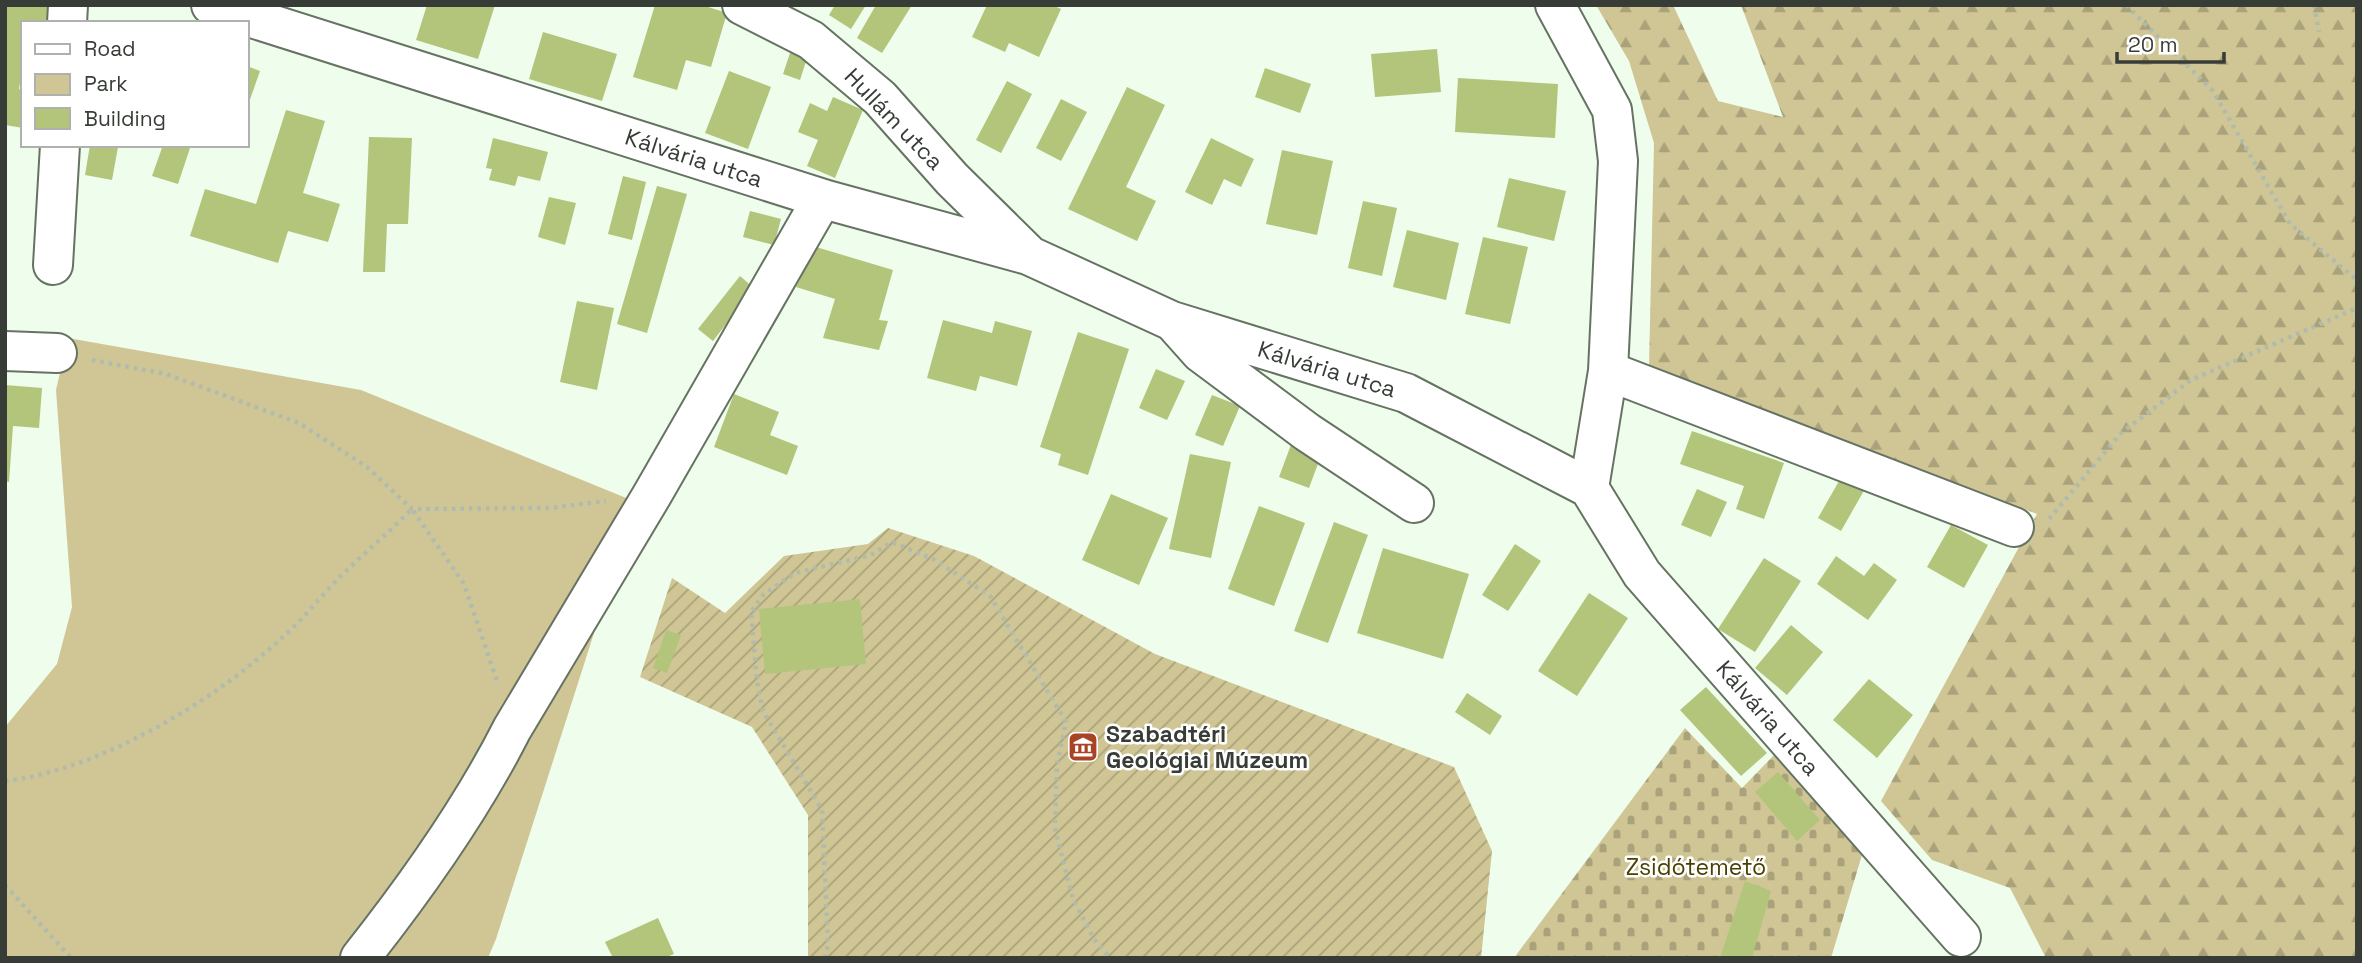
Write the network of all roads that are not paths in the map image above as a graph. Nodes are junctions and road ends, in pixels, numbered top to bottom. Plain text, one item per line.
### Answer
1 (211, 5) edge
2 (742, 5) edge
3 (1555, 5) edge
4 (60, 147) edge
5 (822, 199) junction
6 (1028, 255) junction
7 (53, 265) dead end
8 (1172, 321) junction
9 (5, 351) edge
10 (57, 353) road end
11 (1608, 371) junction
12 (1589, 488) junction
13 (1414, 503) dead end
14 (2014, 527) road end
15 (1961, 937) dead end
16 (360, 958) edge

1 - 5 street, Kálvária utca
2 - 6 street, Hullám utca
3 - 11 street
4 - 7 street
5 - 6 street, Kálvária utca
5 - 16 street
6 - 8 street, Kálvária utca
8 - 12 street, Kálvária utca
8 - 13 street, Kálvária utca
9 - 10 street
11 - 12 street
11 - 14 street
12 - 15 street, Kálvária utca

